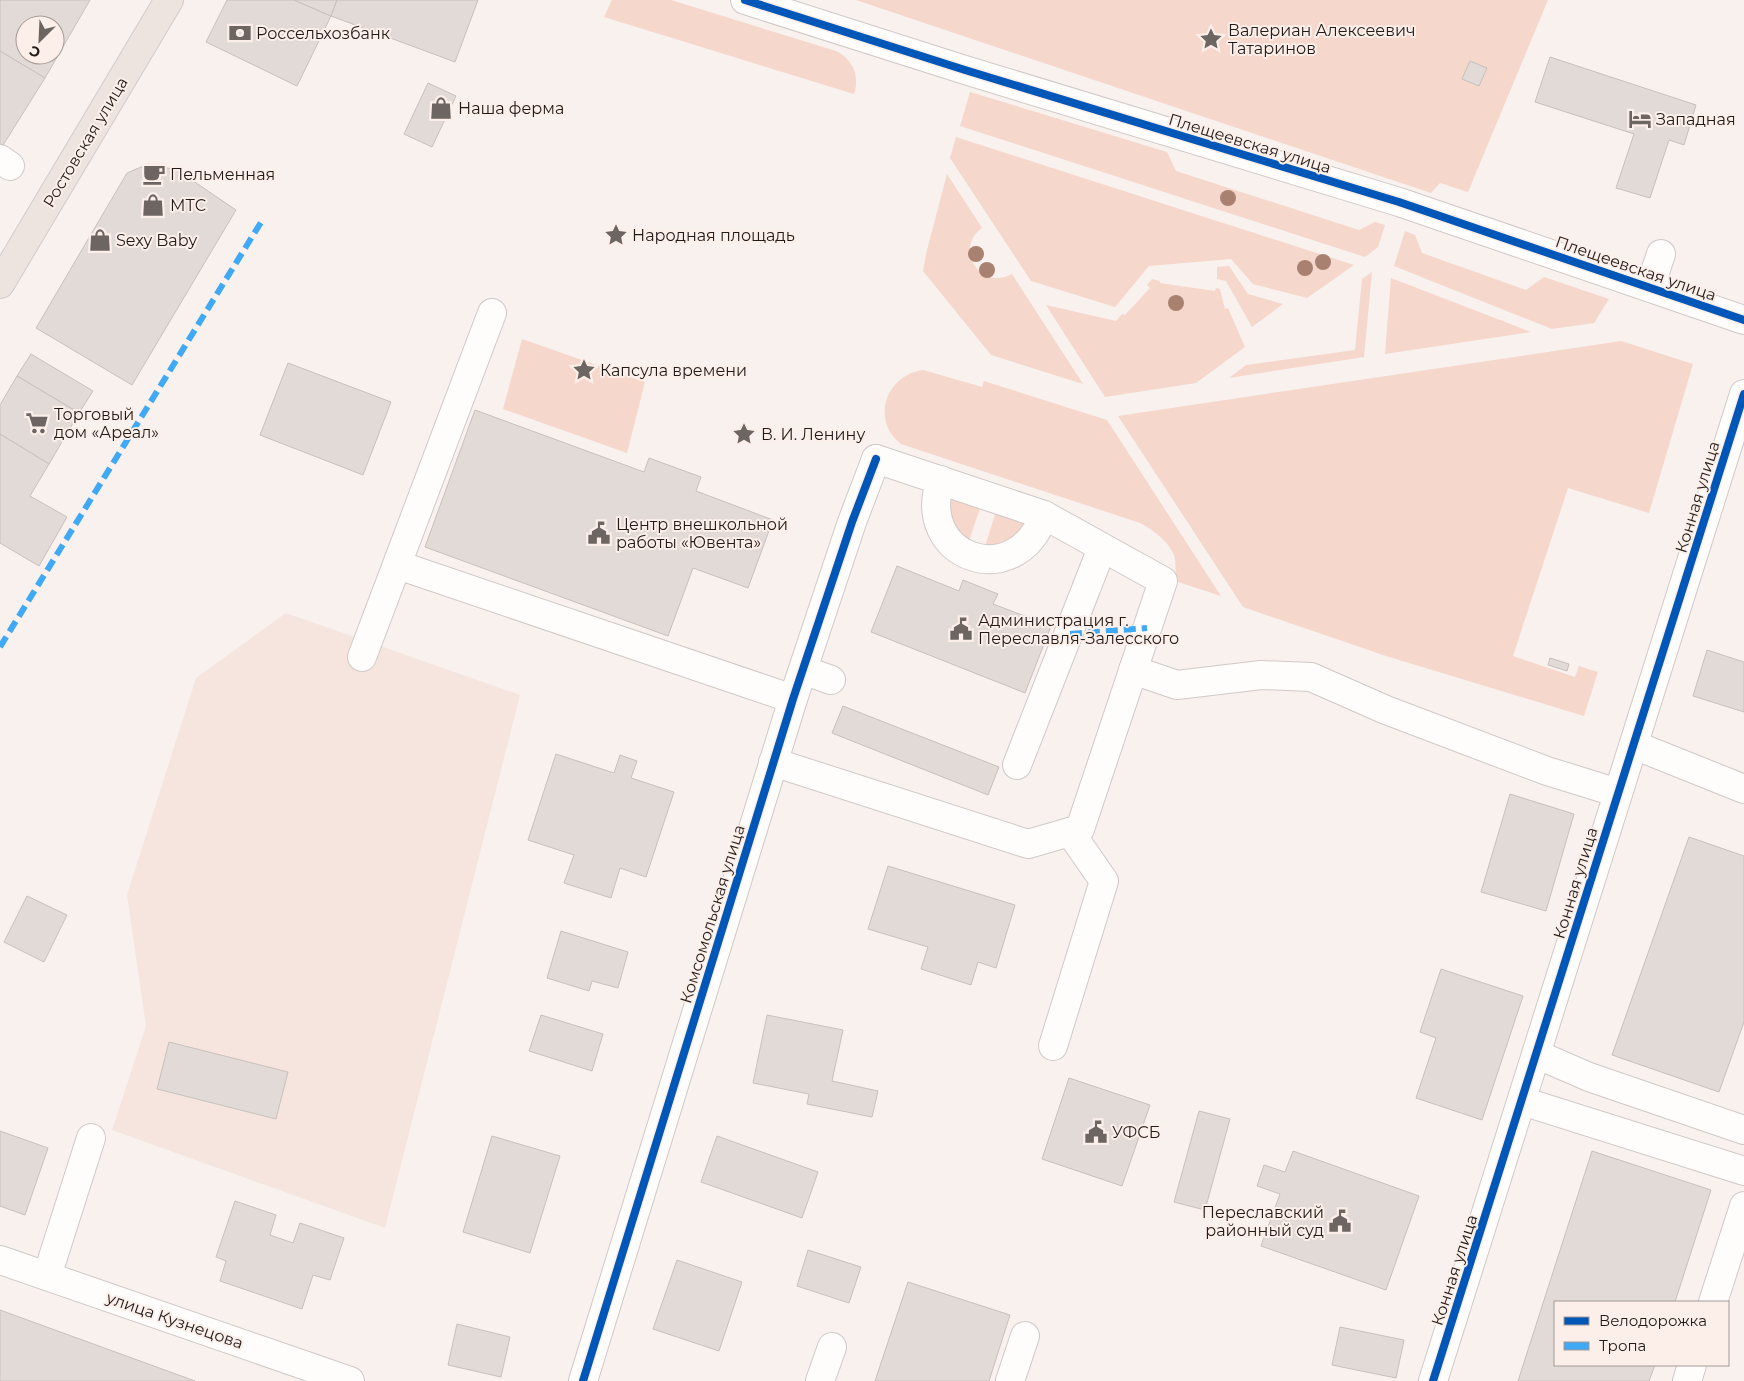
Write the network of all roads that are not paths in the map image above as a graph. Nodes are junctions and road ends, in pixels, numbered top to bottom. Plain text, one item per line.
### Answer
1 (169, 0) edge
2 (745, 0) edge
3 (1661, 254) dead end
4 (0, 284) edge
5 (1650, 287) junction
6 (492, 313) dead end
7 (1744, 320) edge
8 (1744, 394) edge
9 (941, 480) junction
10 (1044, 515) junction
11 (1102, 548) junction
12 (398, 565) junction
13 (362, 657) dead end
14 (803, 670) junction
15 (1133, 670) junction
16 (831, 680) dead end
17 (793, 699) junction
18 (1634, 745) junction
19 (772, 762) junction
20 (1017, 765) dead end
21 (1744, 789) edge
22 (1618, 794) junction
23 (1070, 832) junction
24 (1053, 1046) dead end
25 (1536, 1054) junction
26 (1522, 1101) junction
27 (1744, 1130) edge
28 (91, 1138) dead end
29 (1744, 1171) edge
30 (1744, 1206) edge
31 (0, 1260) edge
32 (47, 1276) junction
33 (1713, 1301) edge
34 (1025, 1336) dead end
35 (832, 1347) dead end
36 (1692, 1366) edge
37 (350, 1381) edge
38 (583, 1381) edge
39 (820, 1381) edge
40 (1010, 1381) edge
41 (1433, 1381) edge
42 (1687, 1381) edge

1 - 4 main road, Ростовская улица
2 - 5 street, Плещеевская улица
3 - 5 street
5 - 7 street, Плещеевская улица
6 - 12 street
8 - 18 street, Конная улица
9 - 10 street
9 - 10 street
9 - 14 street, Комсомольская улица
10 - 11 street
11 - 15 street
11 - 20 street
12 - 13 street
12 - 17 street
14 - 16 street
14 - 17 street, Комсомольская улица
15 - 22 street
15 - 23 street
17 - 19 street, Комсомольская улица
18 - 21 street
18 - 22 street, Конная улица
19 - 23 street
19 - 38 street, Комсомольская улица
22 - 25 street, Конная улица
23 - 24 street
25 - 26 street, Конная улица
25 - 27 street
26 - 29 street
26 - 41 street, Конная улица
28 - 32 street
30 - 33 street
31 - 32 street, улица Кузнецова
32 - 37 street, улица Кузнецова
34 - 40 street
35 - 39 street
36 - 42 street

